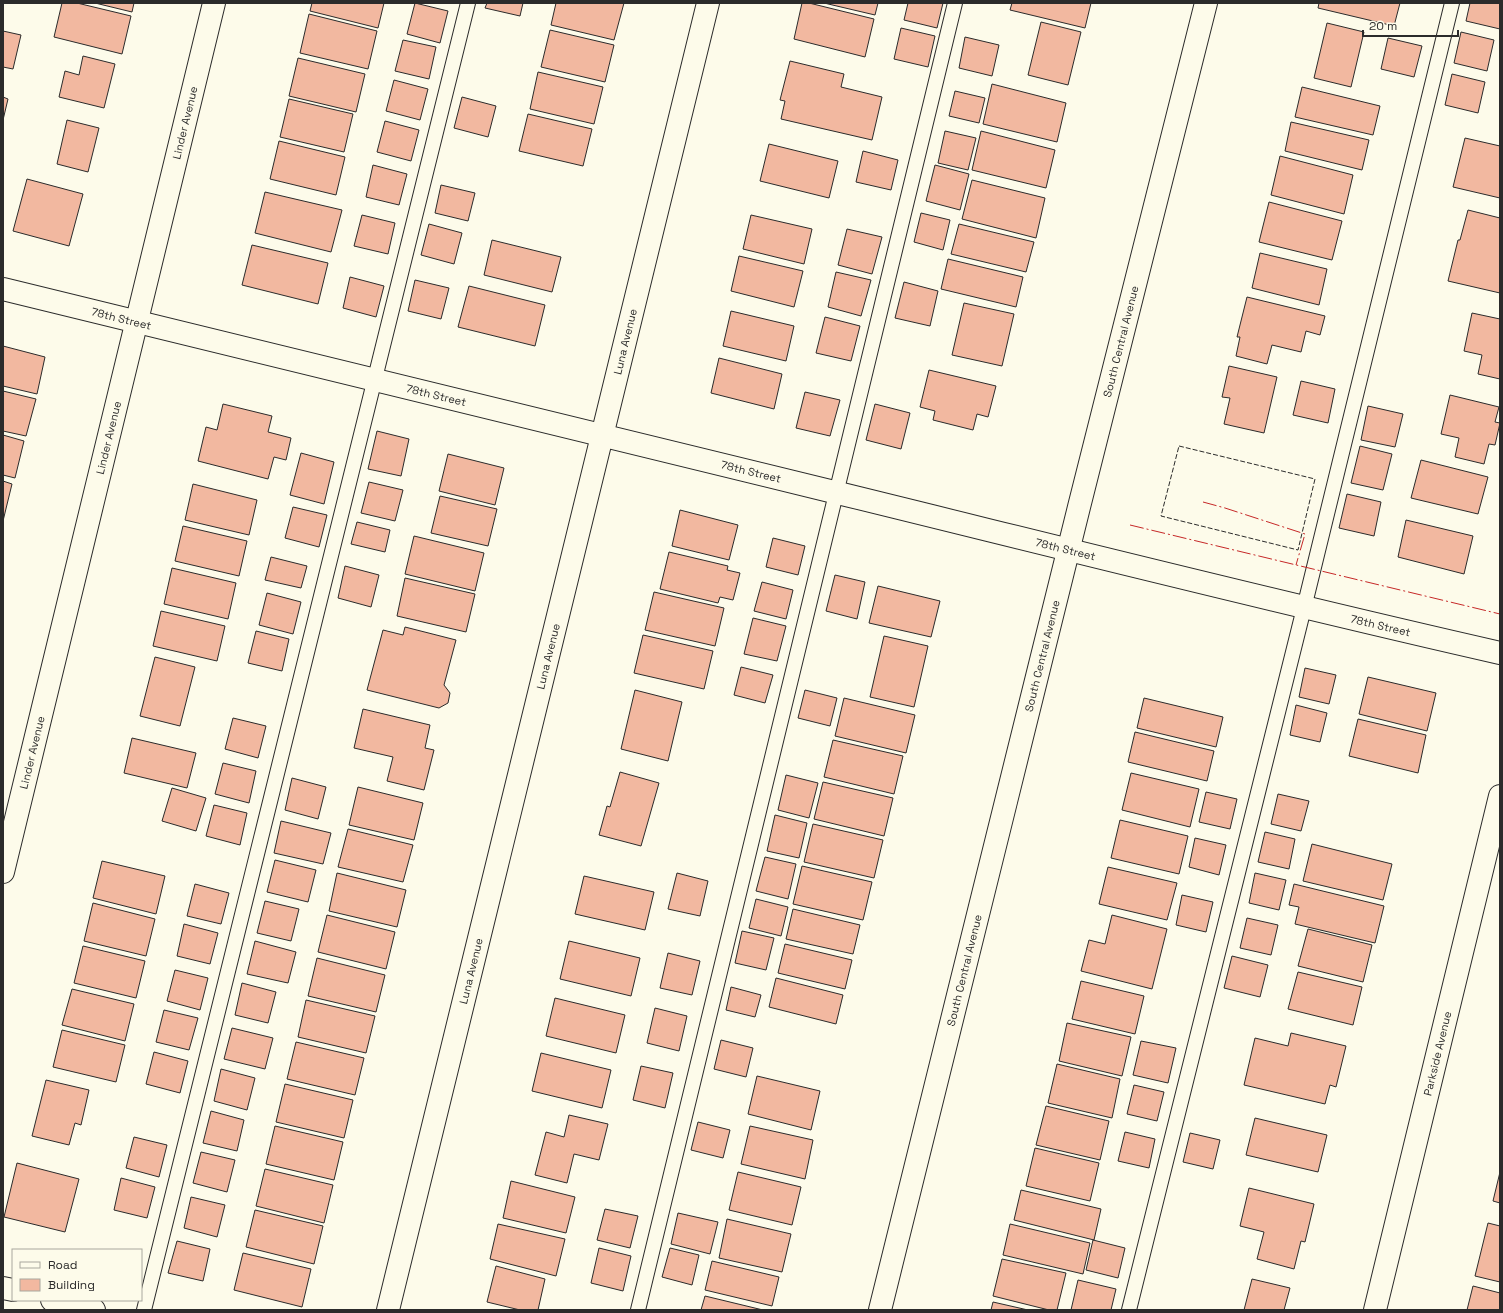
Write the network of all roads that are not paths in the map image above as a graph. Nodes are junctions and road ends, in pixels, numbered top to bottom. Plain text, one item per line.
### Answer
1 (214, 3) edge
2 (468, 3) edge
3 (708, 3) edge
4 (955, 3) edge
5 (1206, 3) edge
6 (1452, 3) edge
7 (3, 289) edge
8 (136, 323) junction
9 (375, 381) junction
10 (602, 436) junction
11 (837, 493) junction
12 (1068, 551) junction
13 (1304, 608) junction
14 (1500, 653) edge
15 (1500, 796) edge
16 (3, 872) edge
17 (56, 1301) edge
18 (94, 1310) edge
19 (144, 1310) edge
20 (388, 1310) edge
21 (638, 1310) edge
22 (880, 1310) edge
23 (1129, 1310) edge
24 (1375, 1310) edge

1 - 8 street, Linder Avenue
2 - 9 lane
3 - 10 street, Luna Avenue
4 - 11 lane
5 - 12 street, South Central Avenue
6 - 13 lane
7 - 8 street, 78th Street
8 - 9 street, 78th Street
8 - 16 street, Linder Avenue
9 - 10 street, 78th Street
9 - 19 lane
10 - 11 street, 78th Street
10 - 20 street, Luna Avenue
11 - 12 street, 78th Street
11 - 21 lane
12 - 13 street, 78th Street
12 - 22 street, South Central Avenue
13 - 14 street, 78th Street
13 - 23 lane
15 - 24 street, Parkside Avenue
17 - 18 street

